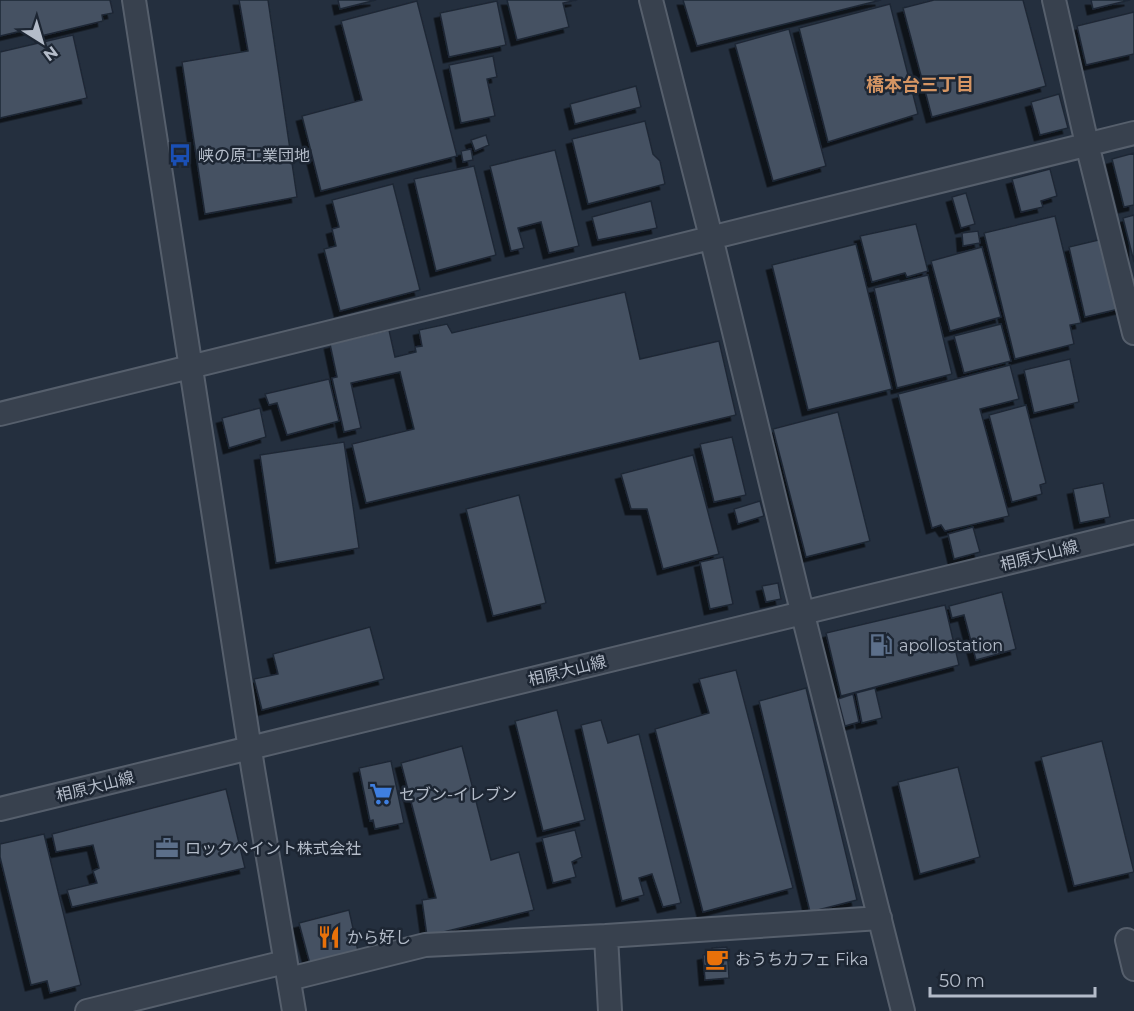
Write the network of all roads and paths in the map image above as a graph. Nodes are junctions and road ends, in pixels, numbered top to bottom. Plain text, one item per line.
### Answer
1 (134, 0) edge
2 (651, 0) edge
3 (1054, 0) edge
4 (1134, 133) edge
5 (1087, 144) junction
6 (711, 237) junction
7 (1134, 333) edge
8 (192, 367) junction
9 (0, 414) edge
10 (1134, 532) edge
11 (802, 612) junction
12 (250, 748) junction
13 (0, 809) edge
14 (880, 918) junction
15 (606, 936) junction
16 (1127, 939) dead end
17 (1134, 969) edge
18 (287, 970) junction
19 (87, 1011) edge
20 (294, 1011) edge
21 (610, 1011) edge
22 (903, 1011) edge

1 - 8 street
2 - 6 street
3 - 5 street
4 - 5 street
5 - 6 street
5 - 7 street
6 - 8 street
6 - 11 street
8 - 9 street
8 - 12 street
10 - 11 street, 相原大山線
11 - 12 street, 相原大山線
11 - 14 street
12 - 13 street, 相原大山線
12 - 18 street
14 - 15 street
14 - 22 street
15 - 18 street
15 - 21 street
16 - 17 street
18 - 19 street
18 - 20 street

